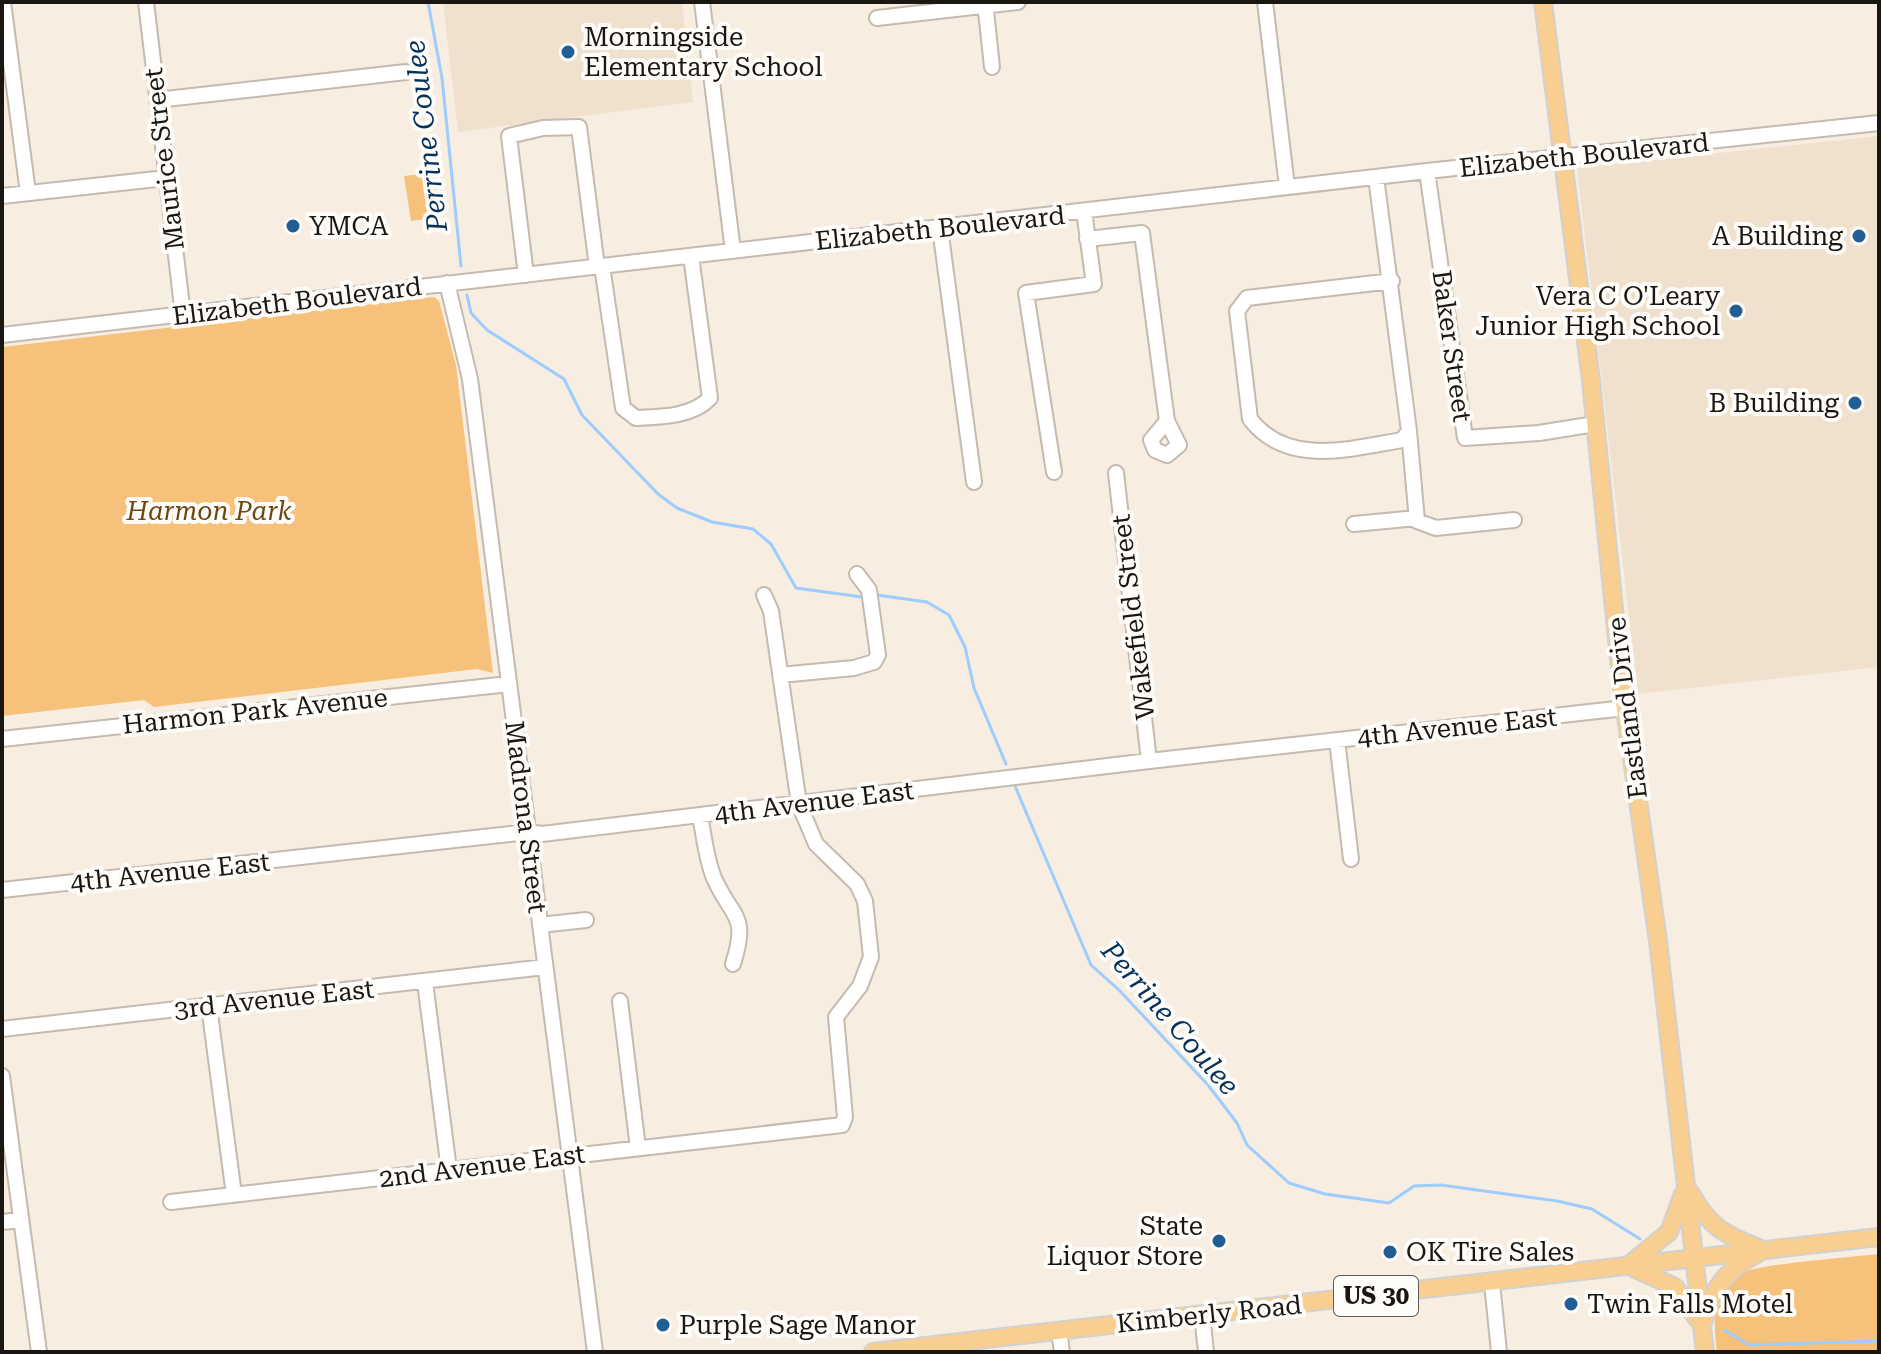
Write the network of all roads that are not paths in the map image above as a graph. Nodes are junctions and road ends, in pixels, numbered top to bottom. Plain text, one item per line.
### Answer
1 (3, 2) edge
2 (146, 2) edge
3 (702, 2) edge
4 (1018, 2) edge
5 (1265, 2) edge
6 (1543, 2) edge
7 (985, 4) edge
8 (877, 18) dead end
9 (992, 67) dead end
10 (406, 72) dead end
11 (157, 100) junction
12 (1879, 123) edge
13 (1561, 157) junction
14 (1427, 171) junction
15 (1376, 177) junction
16 (166, 178) junction
17 (1287, 187) junction
18 (28, 193) junction
19 (2, 196) edge
20 (1084, 211) junction
21 (940, 228) junction
22 (1087, 239) junction
23 (733, 251) junction
24 (691, 256) junction
25 (600, 266) junction
26 (526, 275) junction
27 (1392, 281) junction
28 (447, 283) junction
29 (183, 315) junction
30 (2, 335) edge
31 (1167, 421) dead end
32 (1595, 424) junction
33 (1409, 431) junction
34 (1054, 472) dead end
35 (1116, 473) dead end
36 (974, 482) dead end
37 (1417, 518) junction
38 (1514, 520) dead end
39 (1354, 524) dead end
40 (857, 574) dead end
41 (764, 595) dead end
42 (780, 675) junction
43 (509, 684) junction
44 (1625, 708) junction
45 (2, 739) edge
46 (1337, 740) junction
47 (1149, 761) junction
48 (799, 804) junction
49 (700, 816) junction
50 (528, 832) junction
51 (1351, 859) dead end
52 (2, 890) edge
53 (586, 920) dead end
54 (540, 925) junction
55 (733, 964) dead end
56 (545, 967) junction
57 (425, 982) junction
58 (620, 1001) dead end
59 (209, 1006) junction
60 (2, 1029) edge
61 (2, 1076) edge
62 (638, 1148) junction
63 (568, 1155) junction
64 (449, 1170) junction
65 (1686, 1184) junction
66 (234, 1195) junction
67 (171, 1202) dead end
68 (21, 1220) junction
69 (2, 1222) edge
70 (1879, 1237) edge
71 (1764, 1250) junction
72 (1694, 1259) junction
73 (1628, 1267) junction
74 (1492, 1283) junction
75 (1202, 1315) junction
76 (1701, 1329) junction
77 (1059, 1331) junction
78 (922, 1349) edge
79 (39, 1352) edge
80 (595, 1352) edge
81 (873, 1352) edge
82 (1062, 1352) edge
83 (1206, 1352) edge
84 (1499, 1352) edge
85 (1705, 1352) edge

1 - 18 street
2 - 11 street, Maurice Street
3 - 23 street
4 - 7 street
5 - 17 street
6 - 13 main road, Eastland Drive
7 - 8 street
7 - 9 street
10 - 11 street
11 - 16 street, Maurice Street
12 - 13 street, Elizabeth Boulevard
13 - 14 street, Elizabeth Boulevard
13 - 32 main road, Eastland Drive
14 - 15 street, Elizabeth Boulevard
14 - 32 street, Baker Street
15 - 17 street, Elizabeth Boulevard
15 - 27 street
16 - 18 street
16 - 29 street, Maurice Street
17 - 20 street, Elizabeth Boulevard
18 - 19 street
20 - 21 street, Elizabeth Boulevard
20 - 22 street
21 - 23 street, Elizabeth Boulevard
21 - 36 street
22 - 31 street
22 - 34 street
23 - 24 street, Elizabeth Boulevard
24 - 25 street, Elizabeth Boulevard
24 - 25 street
25 - 26 street, Elizabeth Boulevard
25 - 26 street
26 - 28 street, Elizabeth Boulevard
27 - 33 street
27 - 33 street
28 - 29 street, Elizabeth Boulevard
28 - 43 street, Madrona Street
29 - 30 street, Elizabeth Boulevard
32 - 44 main road, Eastland Drive
33 - 37 street
35 - 47 street, Wakefield Street
37 - 38 street
37 - 39 street
40 - 42 street
41 - 42 street
42 - 48 street
43 - 45 street, Harmon Park Avenue
43 - 50 street, Madrona Street
44 - 46 street, 4th Avenue East
44 - 65 main road, Eastland Drive
46 - 47 street, 4th Avenue East
46 - 51 street
47 - 48 street, 4th Avenue East
48 - 49 street, 4th Avenue East
48 - 62 street, 2nd Avenue East
49 - 50 street, 4th Avenue East
49 - 55 street
50 - 52 street, 4th Avenue East
50 - 54 street, Madrona Street
53 - 54 street
54 - 56 street, Madrona Street
56 - 57 street, 3rd Avenue East
56 - 63 street, Madrona Street
57 - 59 street, 3rd Avenue East
57 - 64 street
58 - 62 street
59 - 60 street, 3rd Avenue East
59 - 66 street
61 - 68 street
62 - 63 street, 2nd Avenue East
63 - 64 street, 2nd Avenue East
63 - 80 street, Madrona Street
64 - 66 street, 2nd Avenue East
65 - 71 main road
65 - 72 main road, Eastland Drive
65 - 73 main road
66 - 67 street, 2nd Avenue East
68 - 69 street
68 - 79 street
70 - 71 main road, Kimberly Road / US 30
71 - 72 main road, Kimberly Road / US 30
71 - 76 main road
72 - 73 main road, Kimberly Road / US 30
72 - 76 main road, Eastland Drive
73 - 74 main road, Kimberly Road / US 30
73 - 76 main road
74 - 75 main road, Kimberly Road / US 30
74 - 84 street
75 - 77 main road, Kimberly Road / US 30
75 - 83 street
76 - 85 main road
77 - 78 main road, Kimberly Road / US 30
77 - 82 street
78 - 81 main road, Kimberly Road / US 30

